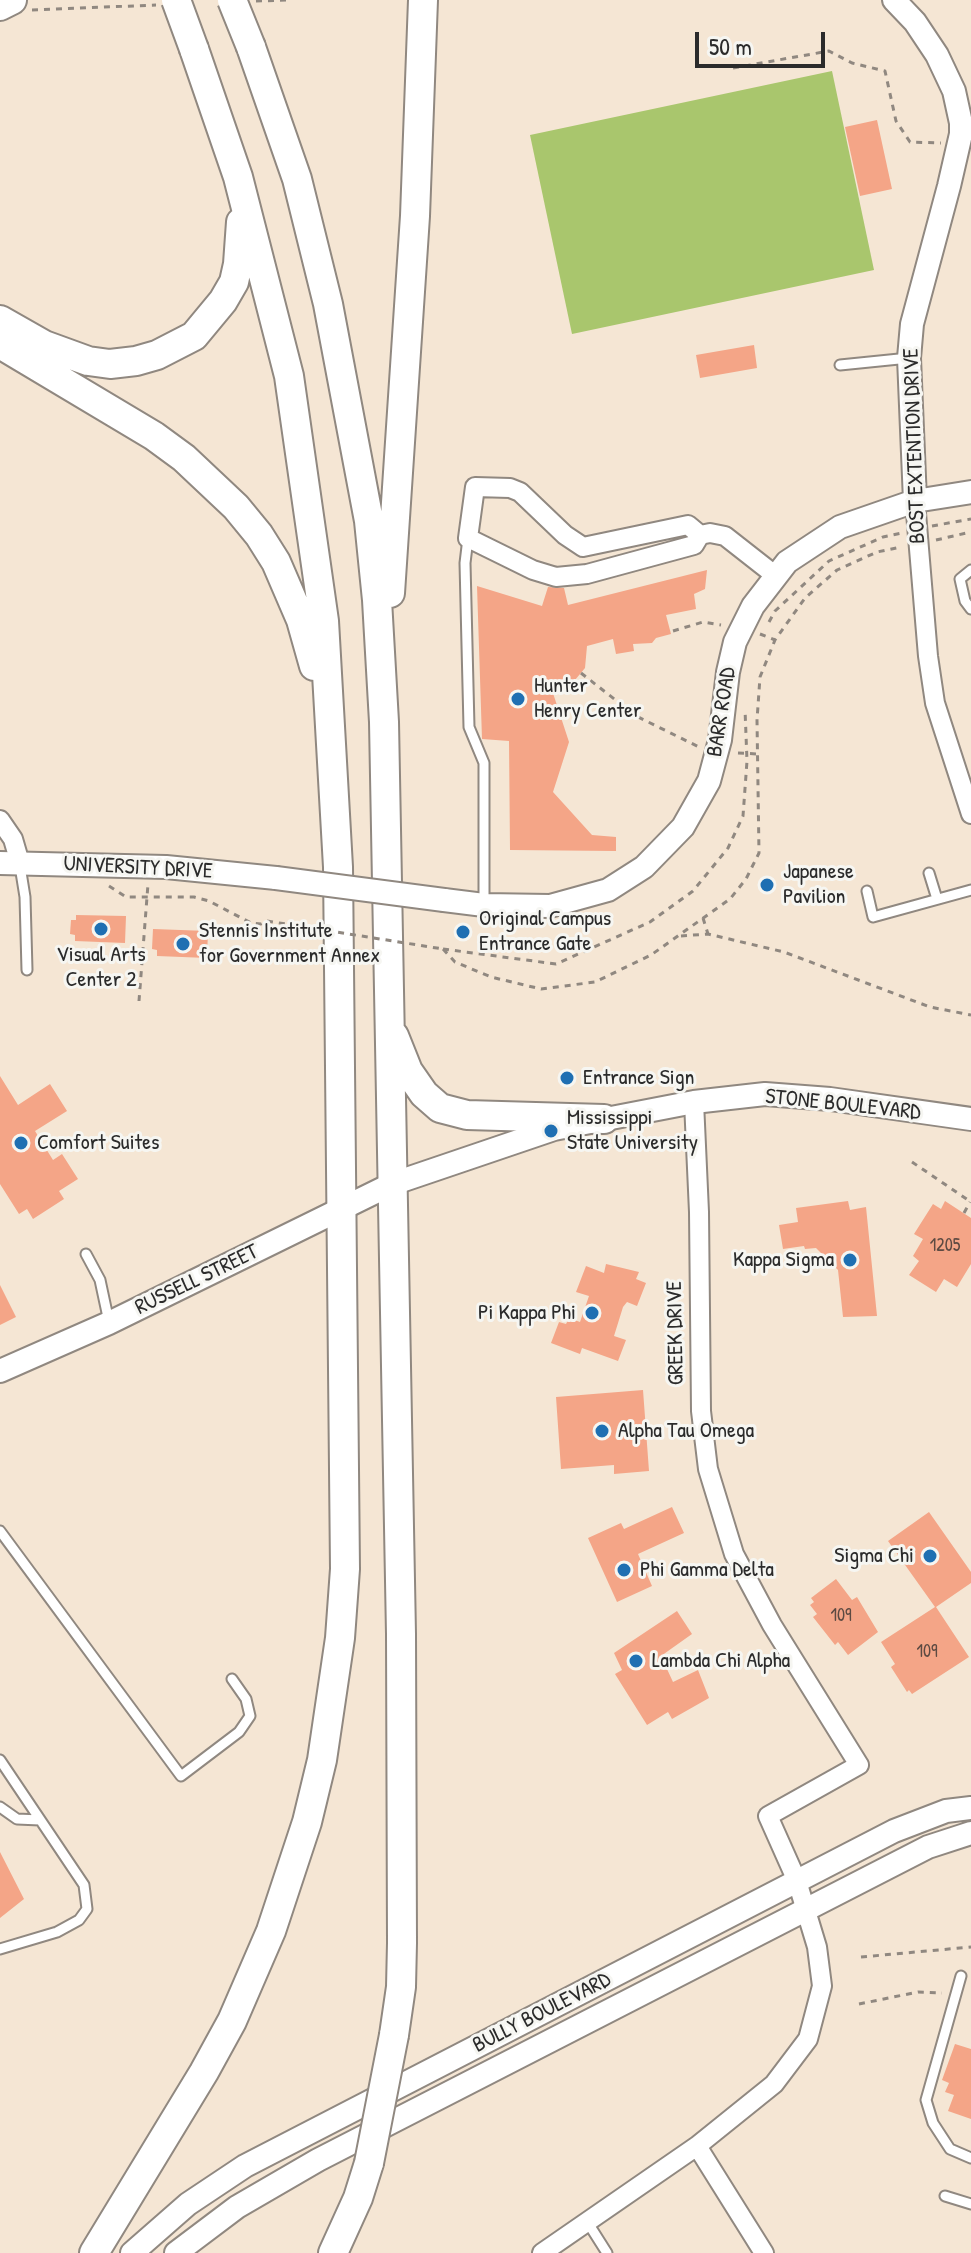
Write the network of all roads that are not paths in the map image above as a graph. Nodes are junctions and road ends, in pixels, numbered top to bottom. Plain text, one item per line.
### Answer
1 (423, 0) edge
2 (894, 0) edge
3 (237, 1) edge
4 (170, 2) edge
5 (963, 130) edge
6 (238, 177) junction
7 (0, 320) edge
8 (0, 344) edge
9 (909, 358) junction
10 (840, 365) dead end
11 (971, 492) edge
12 (915, 501) junction
13 (700, 535) junction
14 (468, 538) junction
15 (583, 547) junction
16 (971, 570) edge
17 (587, 574) junction
18 (776, 576) junction
19 (971, 609) edge
20 (384, 722) junction
21 (333, 780) junction
22 (971, 814) edge
23 (0, 820) edge
24 (10, 863) edge
25 (929, 873) dead end
26 (276, 878) joint
27 (971, 890) edge
28 (867, 891) dead end
29 (937, 899) junction
30 (484, 905) junction
31 (27, 970) dead end
32 (388, 1020) junction
33 (694, 1102) junction
34 (604, 1119) junction
35 (971, 1119) edge
36 (392, 1184) junction
37 (341, 1210) junction
38 (86, 1254) dead end
39 (109, 1323) junction
40 (0, 1371) edge
41 (0, 1531) edge
42 (232, 1679) dead end
43 (0, 1760) edge
44 (0, 1807) edge
45 (971, 1808) edge
46 (40, 1820) junction
47 (971, 1833) edge
48 (797, 1881) junction
49 (806, 1911) junction
50 (0, 1949) edge
51 (961, 1976) dead end
52 (697, 2146) junction
53 (971, 2158) edge
54 (945, 2196) dead end
55 (971, 2204) edge
56 (588, 2223) junction
57 (94, 2253) edge
58 (132, 2253) edge
59 (176, 2253) edge
60 (333, 2253) edge
61 (542, 2253) edge
62 (607, 2253) edge
63 (764, 2253) edge

1 - 20 main road
2 - 5 street, BOST EXTENTION DRIVE
3 - 20 main road, bridge
4 - 6 main road, bridge
5 - 9 street, BOST EXTENTION DRIVE
6 - 7 main road
6 - 21 main road
8 - 21 main road
9 - 10 lane
9 - 12 street, BOST EXTENTION DRIVE
11 - 12 street, BARR ROAD
12 - 18 street, BARR ROAD
12 - 22 street, BOST EXTENTION DRIVE
13 - 15 street
13 - 17 street
13 - 18 street
14 - 15 street
14 - 17 street
14 - 30 lane
15 - 17 street
16 - 19 lane
18 - 30 street, BARR ROAD
20 - 32 main road
21 - 37 main road
23 - 24 street
24 - 26 street, UNIVERSITY DRIVE
24 - 31 lane
25 - 29 lane
26 - 30 street, BARR ROAD, bridge
27 - 29 lane
28 - 29 lane
32 - 34 main road
32 - 36 main road
33 - 34 street, STONE BOULEVARD
33 - 35 street, STONE BOULEVARD
33 - 48 street, GREEK DRIVE
34 - 36 street, STONE BOULEVARD
36 - 37 street, RUSSELL STREET
36 - 60 main road, bridge
37 - 39 street, RUSSELL STREET
37 - 57 main road
38 - 39 lane
39 - 40 street, RUSSELL STREET
41 - 42 lane
43 - 46 lane
44 - 46 lane
45 - 48 street, BULLY BOULEVARD
46 - 50 lane
47 - 49 street, BULLY BOULEVARD
48 - 49 street
48 - 58 street, BULLY BOULEVARD
49 - 52 street
49 - 59 street, BULLY BOULEVARD
51 - 53 lane
52 - 56 street
52 - 63 street
54 - 55 lane
56 - 61 street
56 - 62 lane

